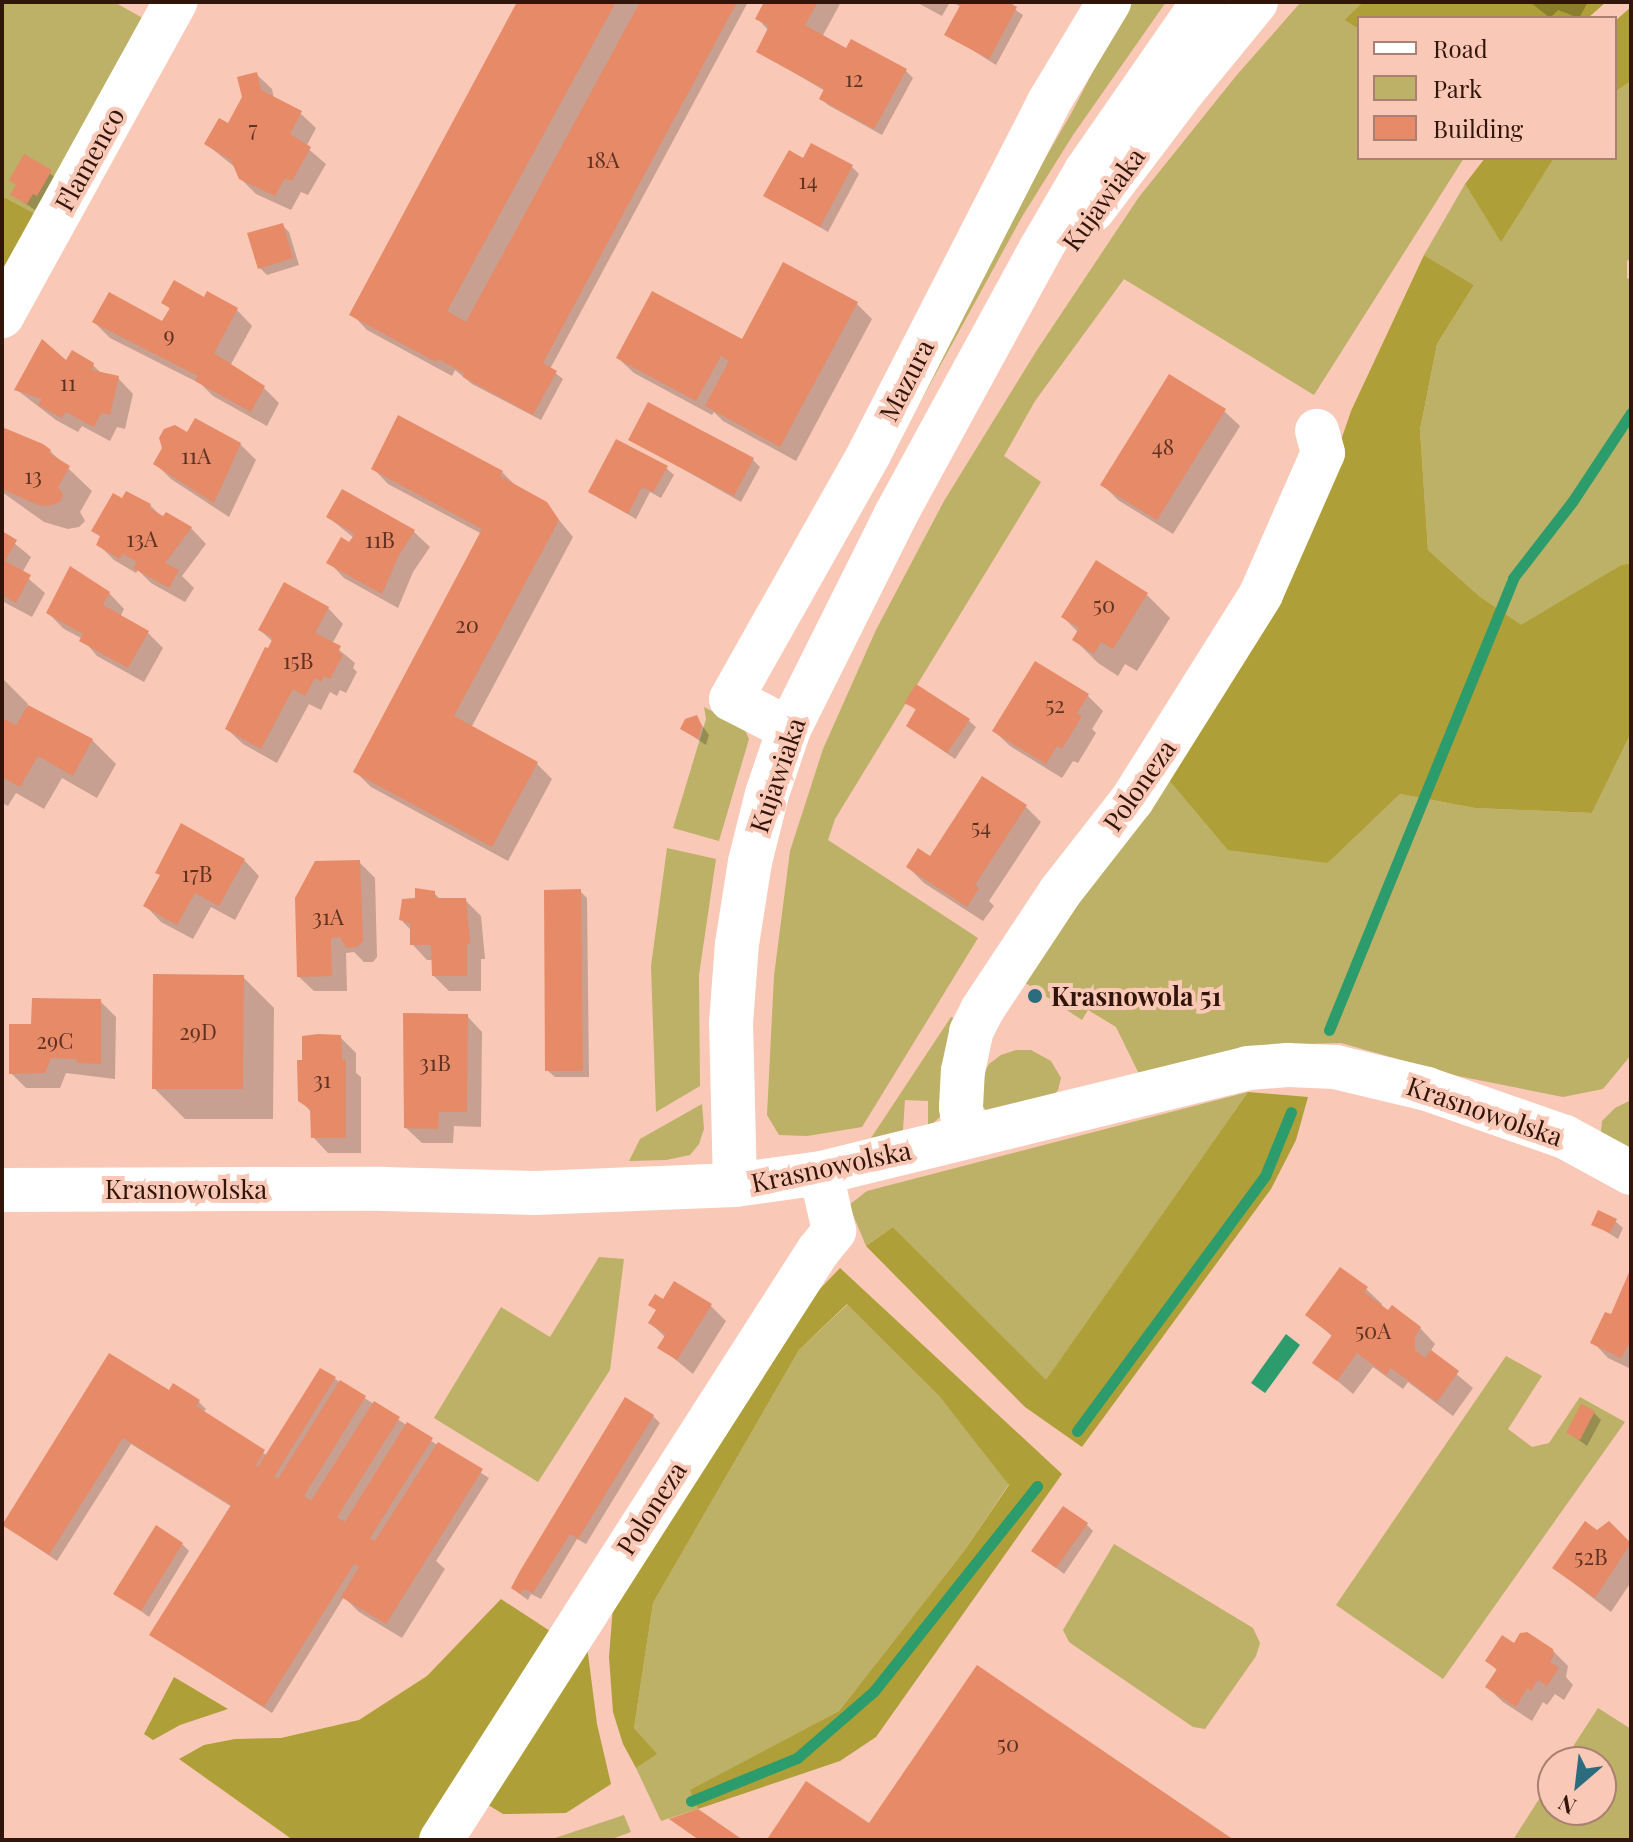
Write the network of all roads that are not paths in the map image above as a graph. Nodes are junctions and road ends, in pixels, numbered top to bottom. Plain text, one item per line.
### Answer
1 (175, 2) edge
2 (1109, 2) edge
3 (1203, 2) edge
4 (1256, 2) edge
5 (2, 316) edge
6 (959, 402) junction
7 (1317, 431) dead end
8 (789, 729) junction
9 (965, 1136) junction
10 (821, 1173) junction
11 (1631, 1173) edge
12 (735, 1185) junction
13 (2, 1190) edge
14 (441, 1840) edge

1 - 5 street, Flamenco
2 - 8 street, Mazura
3 - 6 street, Kujawiaka
4 - 6 street, Kujawiaka
6 - 8 street, Kujawiaka
7 - 9 street, Poloneza
8 - 12 street, Kujawiaka
9 - 10 street, Krasnowolska
9 - 11 street, Krasnowolska
10 - 12 street, Krasnowolska
10 - 14 street, Poloneza
12 - 13 street, Krasnowolska

